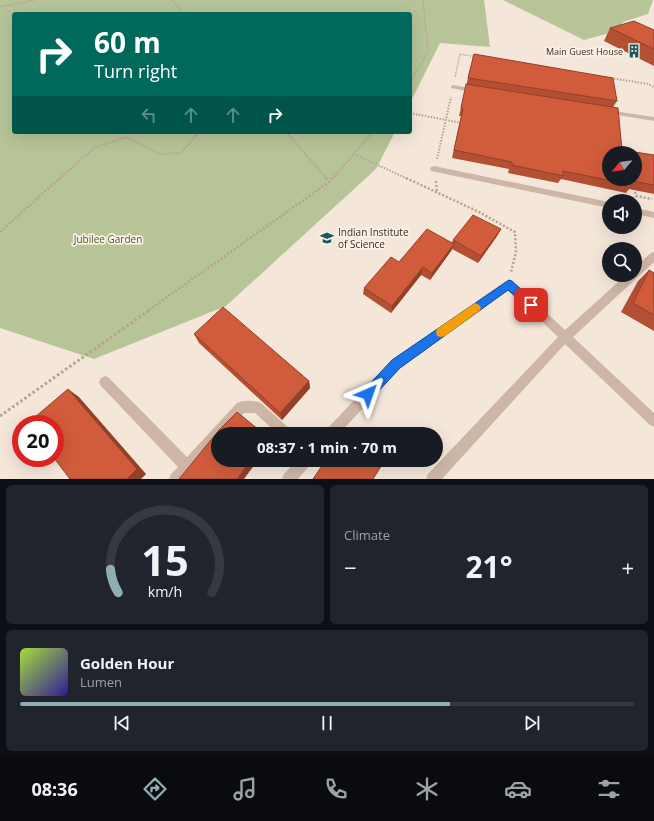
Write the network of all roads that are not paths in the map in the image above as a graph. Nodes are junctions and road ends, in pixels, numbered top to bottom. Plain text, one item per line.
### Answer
1 (453, 87) road end
2 (484, 92) edge
3 (600, 111) edge
4 (654, 119) edge
5 (434, 169) road end
6 (602, 204) edge
7 (642, 212) edge
8 (654, 215) edge
9 (654, 256) edge
10 (642, 267) edge
11 (625, 282) edge
12 (565, 337) junction
13 (105, 382) dead end
14 (654, 421) edge
15 (223, 427) edge
16 (279, 427) edge
17 (337, 427) edge
18 (211, 440) edge
19 (187, 467) junction
20 (299, 467) edge
21 (176, 479) edge
22 (289, 479) edge
23 (433, 479) edge

1 - 2 lane
3 - 4 lane
5 - 6 lane
7 - 8 lane
9 - 10 lane
11 - 12 lane
12 - 14 lane
12 - 17 lane
12 - 23 lane
13 - 19 lane
15 - 16 lane
18 - 19 lane
19 - 21 lane
20 - 22 lane

